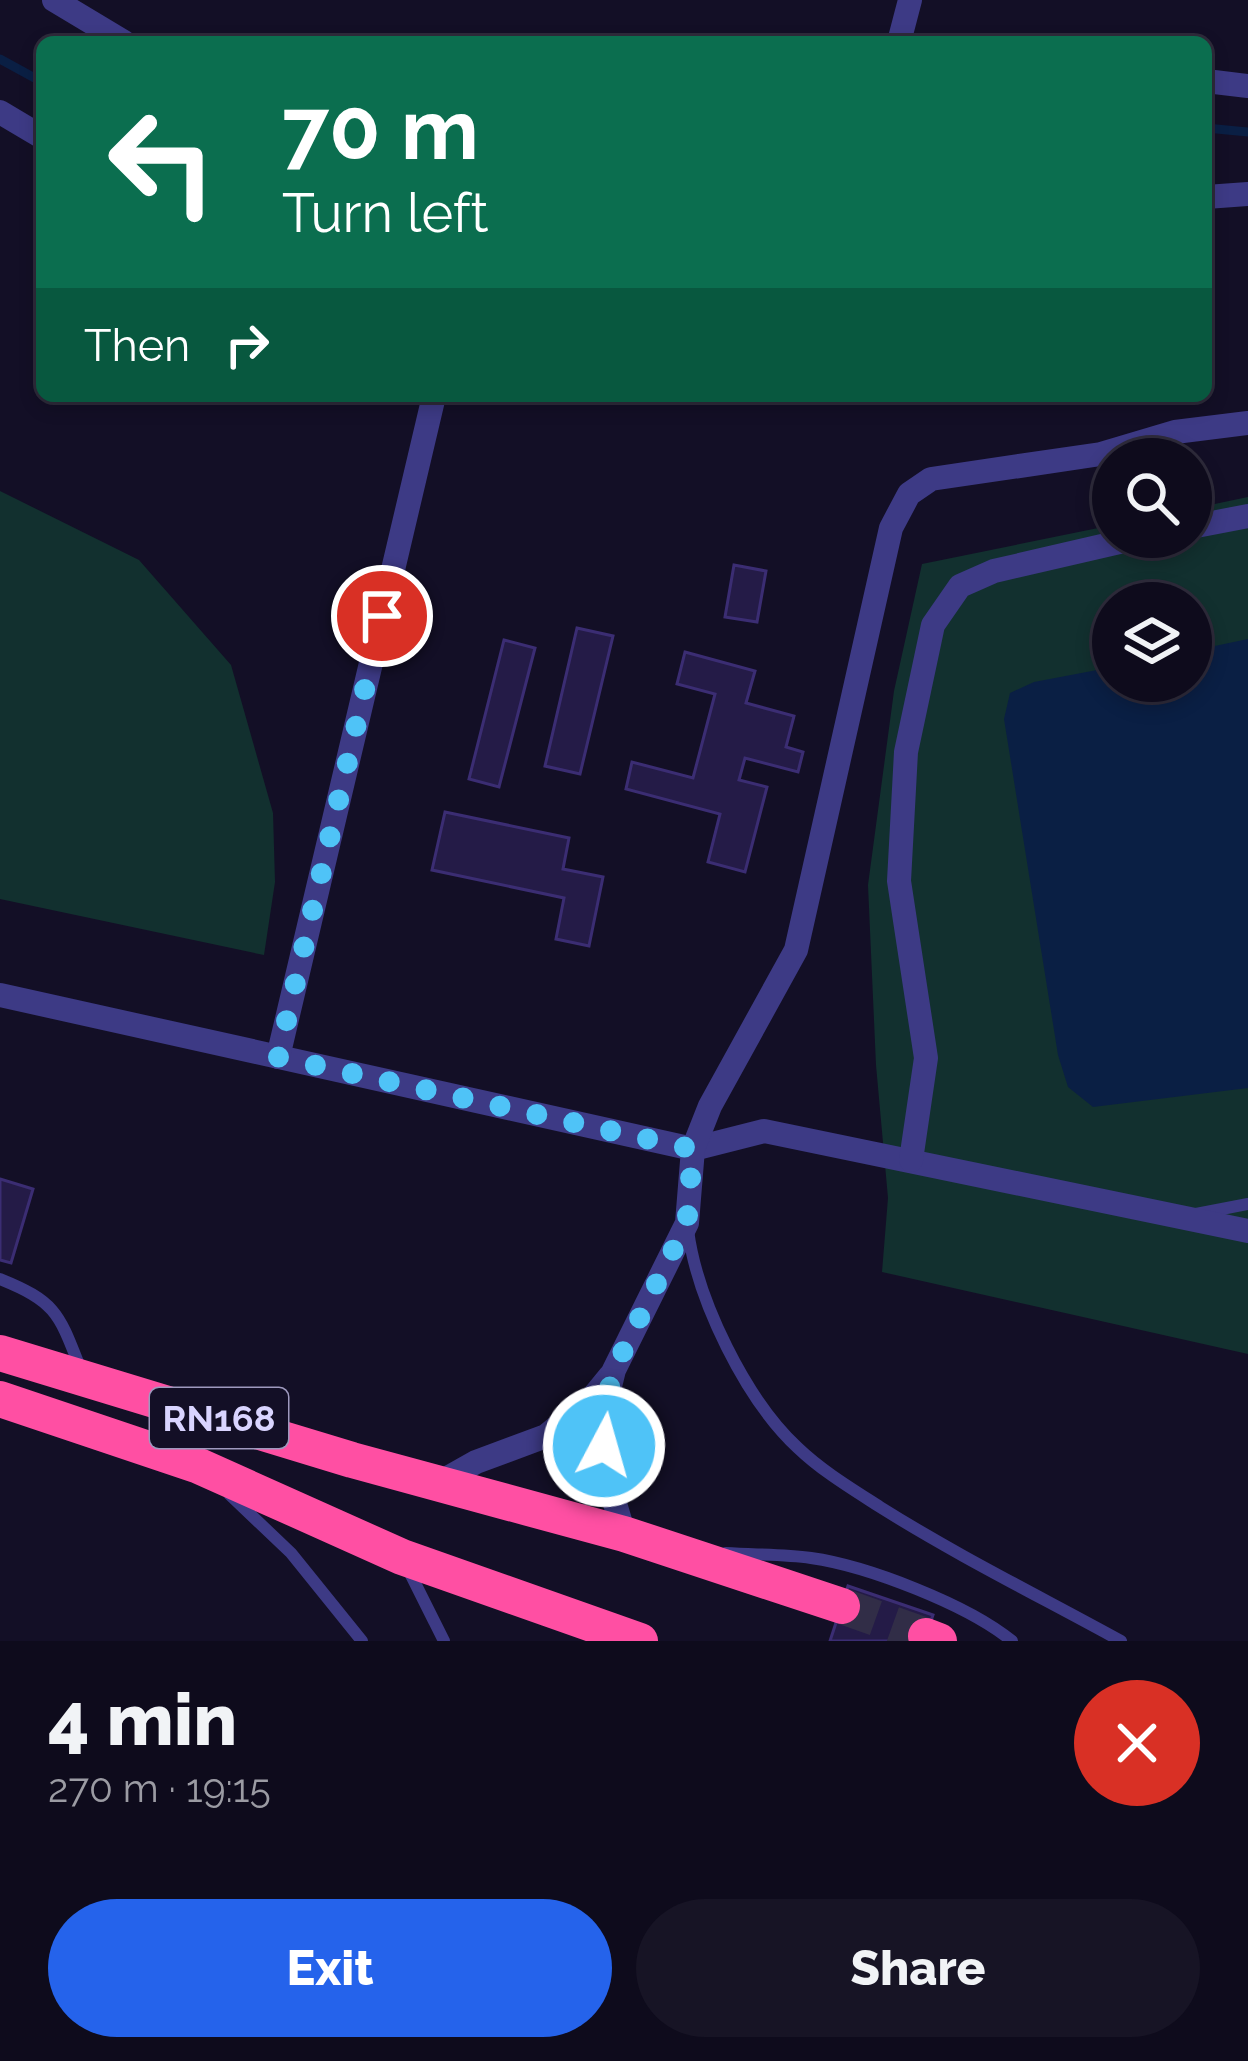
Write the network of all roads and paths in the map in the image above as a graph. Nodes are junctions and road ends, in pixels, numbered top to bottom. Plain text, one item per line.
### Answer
1 (55, 0) edge
2 (910, 0) edge
3 (114, 36) edge
4 (901, 36) edge
5 (1212, 82) edge
6 (1248, 86) edge
7 (0, 112) edge
8 (36, 133) edge
9 (1248, 194) edge
10 (1212, 197) edge
11 (433, 402) edge
12 (1248, 423) edge
13 (1248, 516) edge
14 (1212, 523) edge
15 (1092, 548) edge
16 (0, 995) edge
17 (278, 1057) junction
18 (693, 1149) junction
19 (911, 1160) junction
20 (1248, 1204) edge
21 (1182, 1217) junction
22 (687, 1222) junction
23 (1248, 1231) edge
24 (0, 1279) edge
25 (0, 1353) edge
26 (614, 1370) junction
27 (84, 1376) junction
28 (0, 1399) edge
29 (199, 1466) junction
30 (437, 1484) junction
31 (624, 1534) junction
32 (680, 1551) junction
33 (402, 1557) junction
34 (842, 1606) tunnel mouth
35 (362, 1641) edge
36 (444, 1641) edge
37 (640, 1641) edge
38 (1012, 1641) edge
39 (1121, 1641) edge

1 - 3 street
2 - 4 street
5 - 6 street
7 - 8 street
9 - 10 street
11 - 17 street
12 - 18 street
13 - 14 street
15 - 19 street
16 - 17 street
17 - 18 street
18 - 19 street
18 - 22 street
19 - 21 street
20 - 21 lane
21 - 23 street
22 - 26 street
22 - 39 lane
24 - 27 lane
25 - 27 highway, RN168
26 - 30 street
26 - 31 street
27 - 30 highway, RN168
28 - 29 highway, RN168
29 - 33 highway, RN168
29 - 35 lane
30 - 31 highway, RN168
31 - 32 highway, RN168
32 - 34 highway, RN168
32 - 38 lane
33 - 36 lane
33 - 37 highway, RN168

